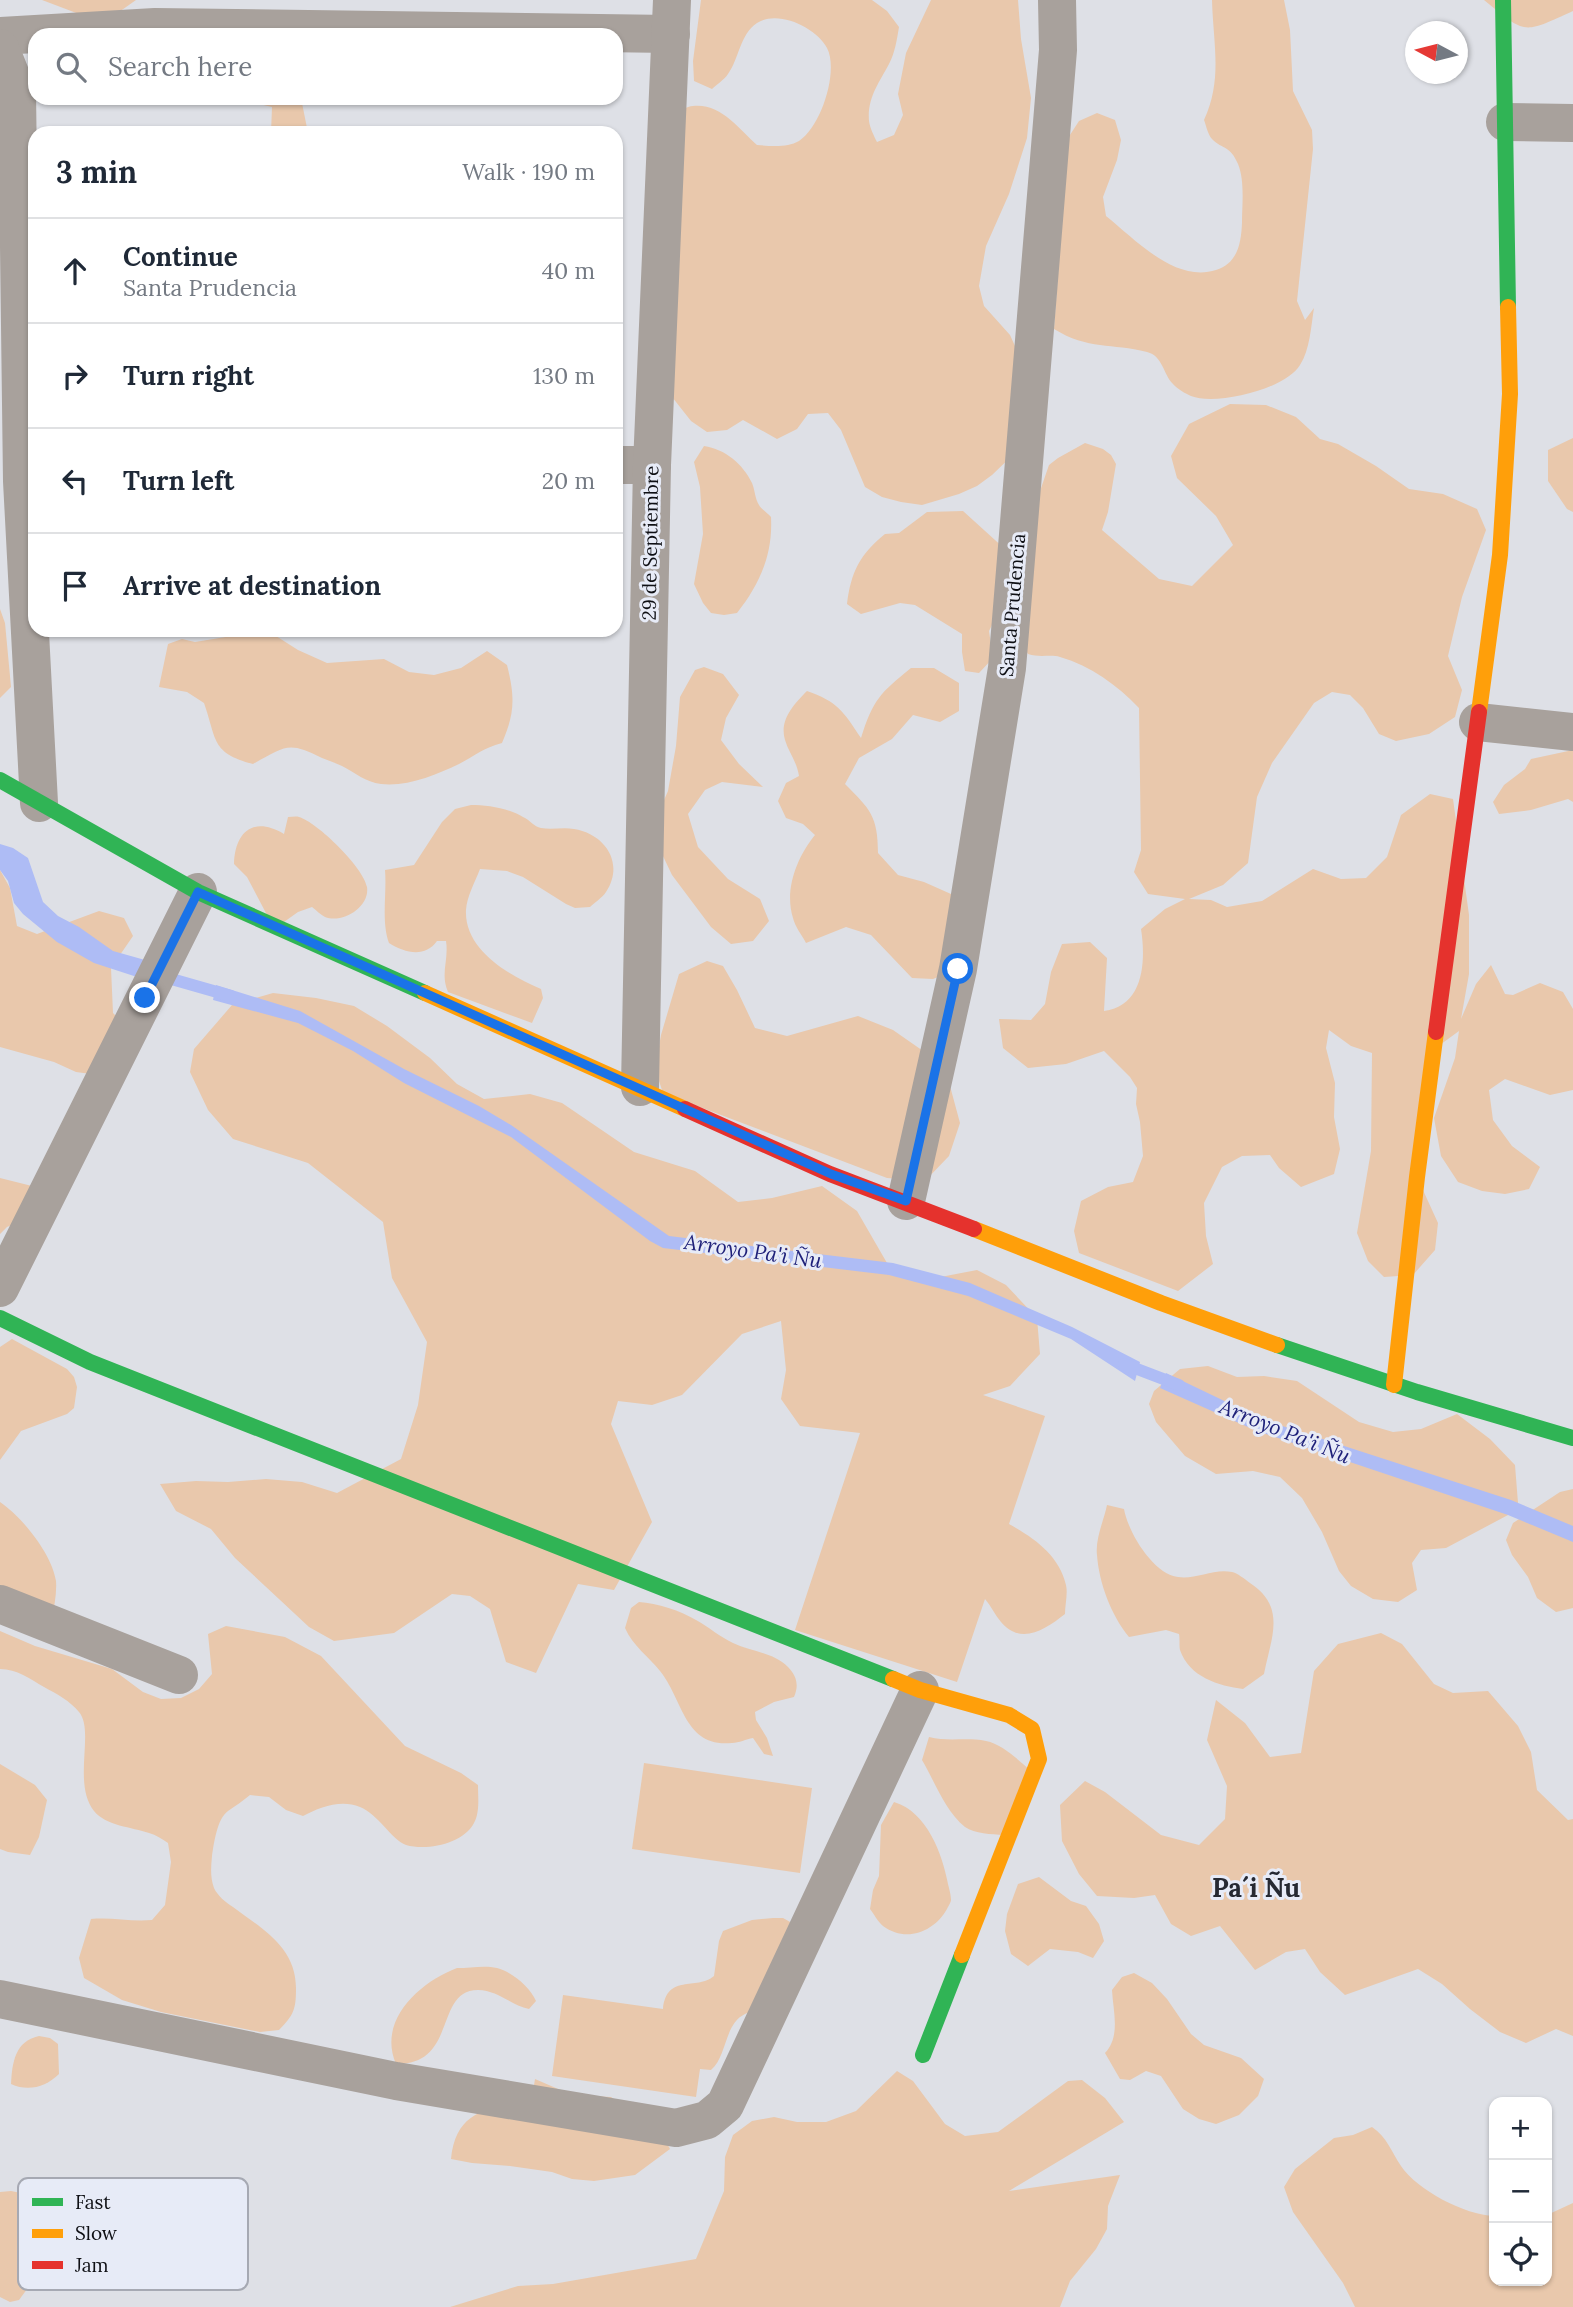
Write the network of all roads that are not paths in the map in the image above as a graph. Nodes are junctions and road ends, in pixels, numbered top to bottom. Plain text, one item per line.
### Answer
1 (1057, 0) edge
2 (1503, 0) edge
3 (330, 14) edge
4 (671, 17) edge
5 (138, 28) edge
6 (28, 34) edge
7 (0, 36) edge
8 (0, 48) edge
9 (1505, 122) junction
10 (1573, 123) edge
11 (634, 465) edge
12 (28, 467) edge
13 (33, 637) edge
14 (1478, 722) junction
15 (1573, 732) edge
16 (0, 780) edge
17 (38, 803) junction
18 (198, 892) junction
19 (640, 1087) junction
20 (906, 1201) junction
21 (0, 1288) edge
22 (0, 1318) edge
23 (1394, 1385) junction
24 (1573, 1438) edge
25 (0, 1604) edge
26 (179, 1675) dead end
27 (920, 1690) junction
28 (0, 1998) edge
29 (923, 2055) dead end

1 - 20 street, Santa Prudencia
2 - 9 street
3 - 4 street
3 - 5 street
4 - 11 street, 29 de Septiembre
6 - 7 street
8 - 12 street
9 - 10 street
9 - 14 street
11 - 19 street, 29 de Septiembre
13 - 17 street
14 - 15 street
14 - 23 street
16 - 17 street
17 - 18 street
18 - 19 street
18 - 21 street
19 - 20 street
20 - 23 street
22 - 27 street
23 - 24 street
25 - 26 street
27 - 28 street
27 - 29 street

